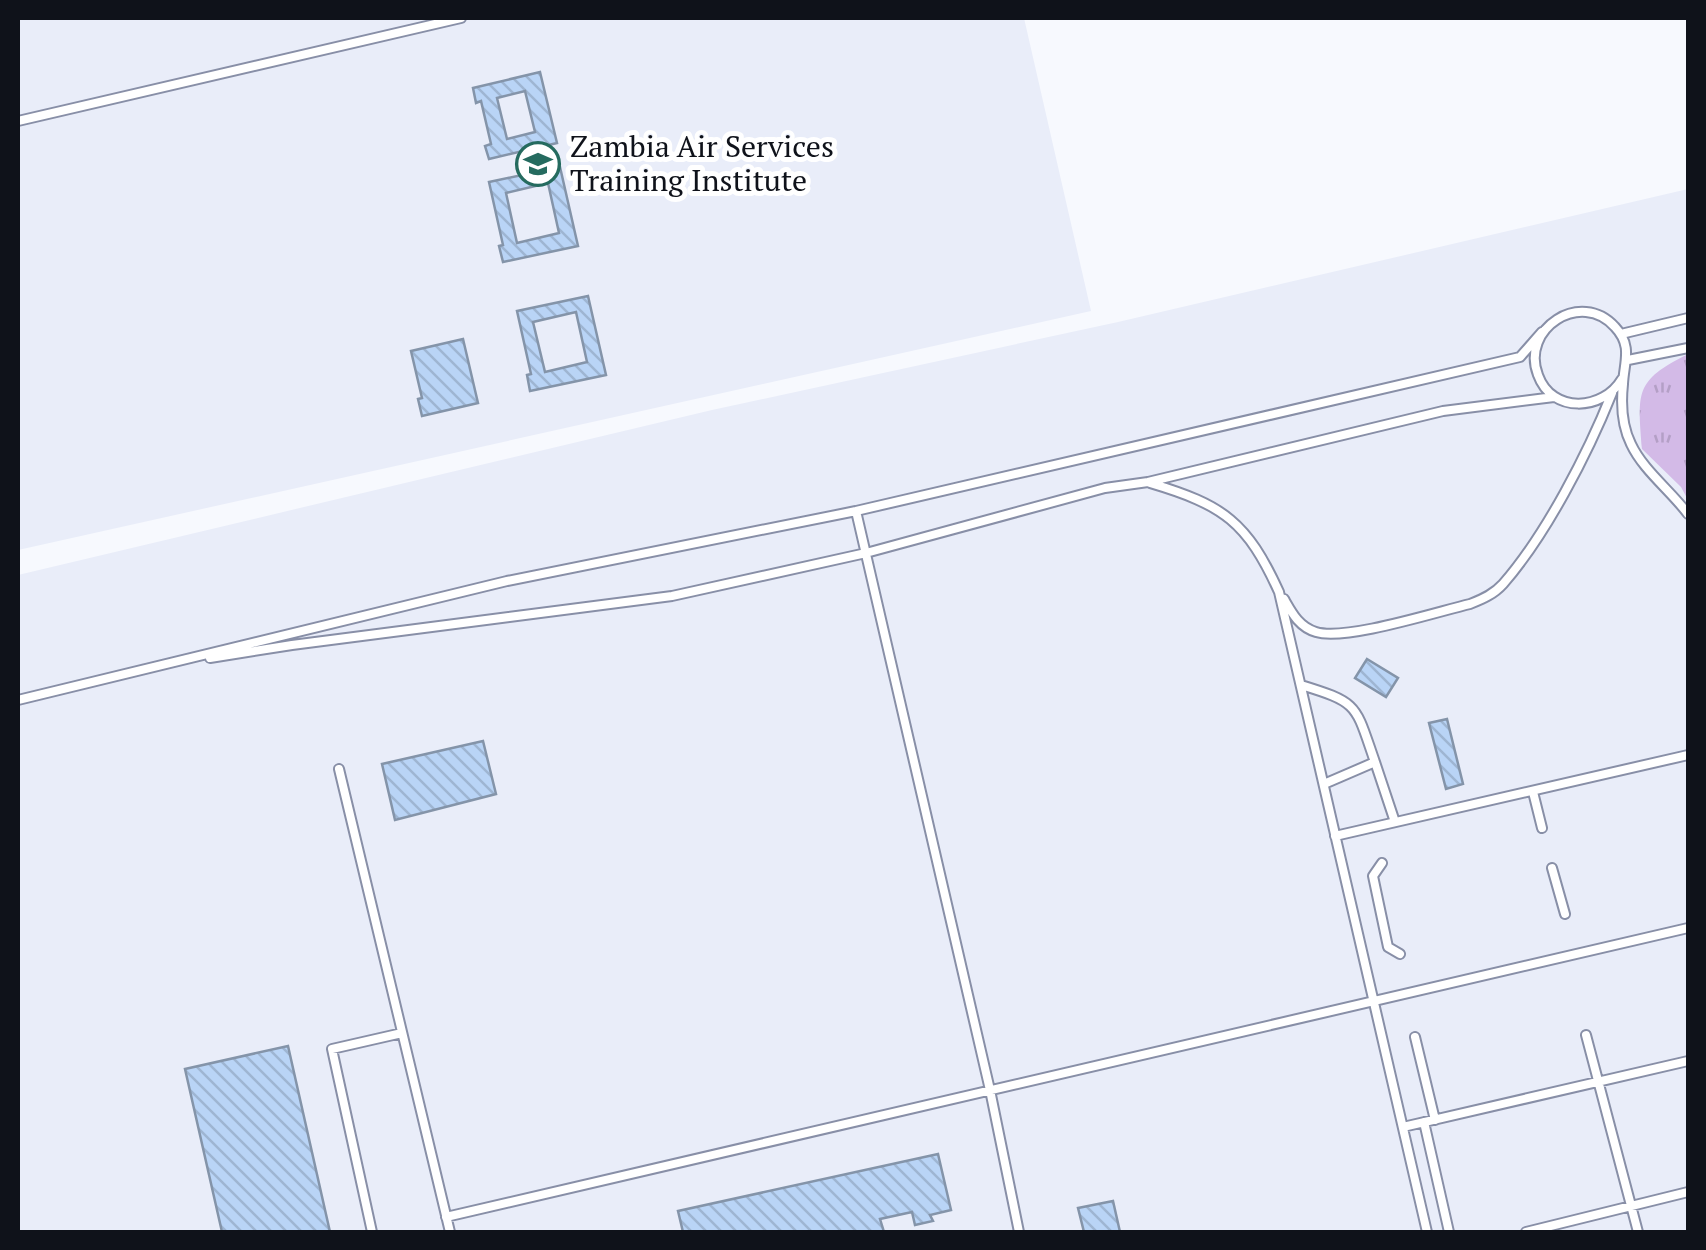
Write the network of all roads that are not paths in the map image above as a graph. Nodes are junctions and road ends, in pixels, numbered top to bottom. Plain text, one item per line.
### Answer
1 (460, 18) edge
2 (439, 20) edge
3 (18, 121) edge
4 (1688, 318) edge
5 (1542, 332) junction
6 (1621, 334) junction
7 (1688, 348) edge
8 (1628, 360) junction
9 (1622, 379) junction
10 (1612, 392) junction
11 (1554, 396) junction
12 (1148, 482) junction
13 (856, 511) junction
14 (1688, 514) edge
15 (866, 553) junction
16 (1279, 592) junction
17 (146, 669) junction
18 (1300, 685) junction
19 (18, 700) edge
20 (1688, 754) edge
21 (1374, 762) junction
22 (338, 769) dead end
23 (1324, 784) junction
24 (1533, 792) junction
25 (1395, 822) junction
26 (1542, 828) dead end
27 (1335, 836) junction
28 (1382, 862) dead end
29 (1552, 868) dead end
30 (1565, 914) dead end
31 (1688, 928) edge
32 (1400, 954) dead end
33 (1373, 1000) junction
34 (402, 1034) junction
35 (1586, 1035) dead end
36 (1415, 1037) dead end
37 (1688, 1062) edge
38 (1599, 1082) junction
39 (990, 1090) junction
40 (1434, 1120) junction
41 (1424, 1122) junction
42 (1403, 1127) junction
43 (1688, 1192) edge
44 (1632, 1206) junction
45 (446, 1217) junction
46 (372, 1232) edge
47 (450, 1232) edge
48 (1019, 1232) edge
49 (1427, 1232) edge
50 (1450, 1232) edge
51 (1526, 1232) edge
52 (1638, 1232) edge

1 - 2 lane
2 - 3 lane
4 - 6 lane
5 - 6 lane
5 - 11 lane
5 - 13 lane
6 - 8 lane
7 - 8 lane
8 - 9 lane
9 - 10 lane
9 - 14 lane
10 - 11 lane
10 - 16 lane
11 - 12 lane
12 - 15 lane
12 - 16 lane
13 - 15 lane
13 - 17 lane
15 - 17 lane
15 - 39 lane
16 - 18 lane
17 - 19 lane
18 - 21 lane
18 - 23 lane
20 - 24 lane
21 - 23 lane
21 - 25 lane
22 - 34 lane
23 - 27 lane
24 - 25 lane
24 - 26 lane
25 - 27 lane
27 - 33 lane
28 - 32 lane
29 - 30 lane
31 - 33 lane
33 - 39 lane
33 - 42 lane
34 - 45 lane
34 - 46 lane
35 - 38 lane
36 - 40 lane
37 - 38 lane
38 - 40 lane
38 - 44 lane
39 - 45 lane
39 - 48 lane
40 - 41 lane
41 - 42 lane
41 - 50 lane
42 - 49 lane
43 - 44 lane
44 - 51 lane
44 - 52 lane
45 - 47 lane

